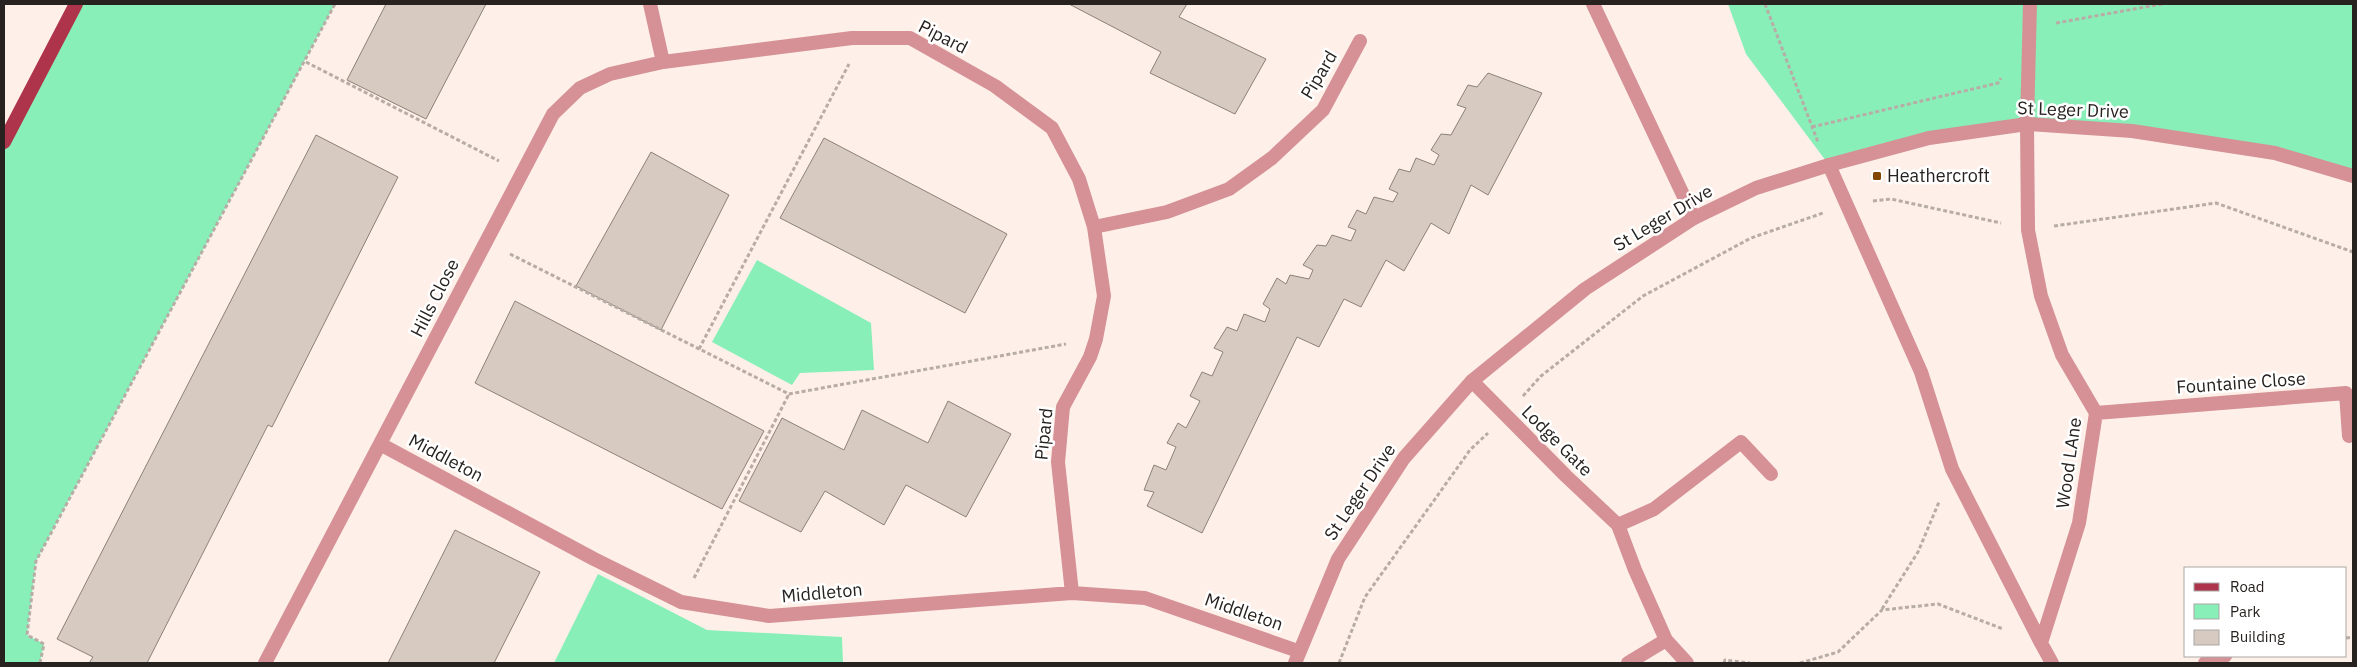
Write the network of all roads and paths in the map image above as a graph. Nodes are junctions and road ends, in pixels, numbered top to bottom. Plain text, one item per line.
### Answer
1 (76, 4) edge
2 (336, 4) edge
3 (650, 4) edge
4 (1592, 4) edge
5 (1765, 4) edge
6 (2030, 4) edge
7 (2162, 4) edge
8 (2028, 28) junction
9 (862, 38) junction
10 (1360, 41) dead end
11 (306, 62) junction
12 (663, 62) junction
13 (2003, 75) dead end
14 (2027, 124) junction
15 (1812, 127) junction
16 (4, 142) edge
17 (1829, 165) junction
18 (521, 173) junction
19 (2353, 176) edge
20 (1846, 204) junction
21 (1694, 218) junction
22 (1094, 227) junction
23 (2028, 230) junction
24 (485, 242) junction
25 (2353, 252) edge
26 (1096, 339) junction
27 (699, 349) junction
28 (1472, 381) junction
29 (789, 394) junction
30 (2096, 413) junction
31 (1506, 416) junction
32 (2349, 436) dead end
33 (380, 444) junction
34 (1952, 469) junction
35 (1772, 474) dead end
36 (1618, 525) junction
37 (1072, 593) junction
38 (681, 602) junction
39 (1882, 610) junction
40 (1666, 640) junction
41 (2041, 643) junction
42 (1296, 657) edge
43 (2222, 657) edge
44 (40, 663) edge
45 (266, 663) edge
46 (1339, 663) edge
47 (1628, 663) edge
48 (1687, 663) edge
49 (1724, 663) edge
50 (1750, 663) edge
51 (1800, 663) edge
52 (2052, 663) edge
53 (2205, 663) edge

1 - 16 main road
2 - 11 path
3 - 12 street
4 - 21 street
5 - 15 path
6 - 8 street, Wood LAne
7 - 8 path
8 - 14 street, Wood LAne
9 - 12 street, Pipard
9 - 22 street, Pipard
9 - 27 path
10 - 22 street, Pipard
11 - 18 path
11 - 44 path
12 - 18 street, Hills Close
13 - 15 path
14 - 17 street, St Leger Drive
14 - 19 street, St Leger Drive
14 - 23 street, Wood LAne
15 - 17 path
17 - 20 street
17 - 21 street, St Leger Drive
18 - 24 street, Hills Close
20 - 23 path
20 - 31 path
20 - 34 street
21 - 28 street, St Leger Drive
22 - 26 street, Pipard
23 - 25 path
23 - 30 street, Wood LAne
24 - 27 path
24 - 33 street, Hills Close
26 - 29 path
26 - 37 street, Pipard
27 - 29 path
28 - 31 street, Lodge Gate
28 - 42 street, St Leger Drive
29 - 38 path
30 - 32 street, Fountaine Close
30 - 41 street, Wood LAne
31 - 36 street, Lodge Gate
31 - 46 path
33 - 38 street, Middleton
33 - 45 street, Hills Close
34 - 39 path
34 - 41 street
35 - 36 street
36 - 40 street, Lodge Gate
37 - 38 street, Middleton
37 - 42 street, Middleton
39 - 41 path
39 - 51 path
40 - 47 street
40 - 48 street, Lodge Gate
41 - 52 street
43 - 53 street
49 - 50 path

